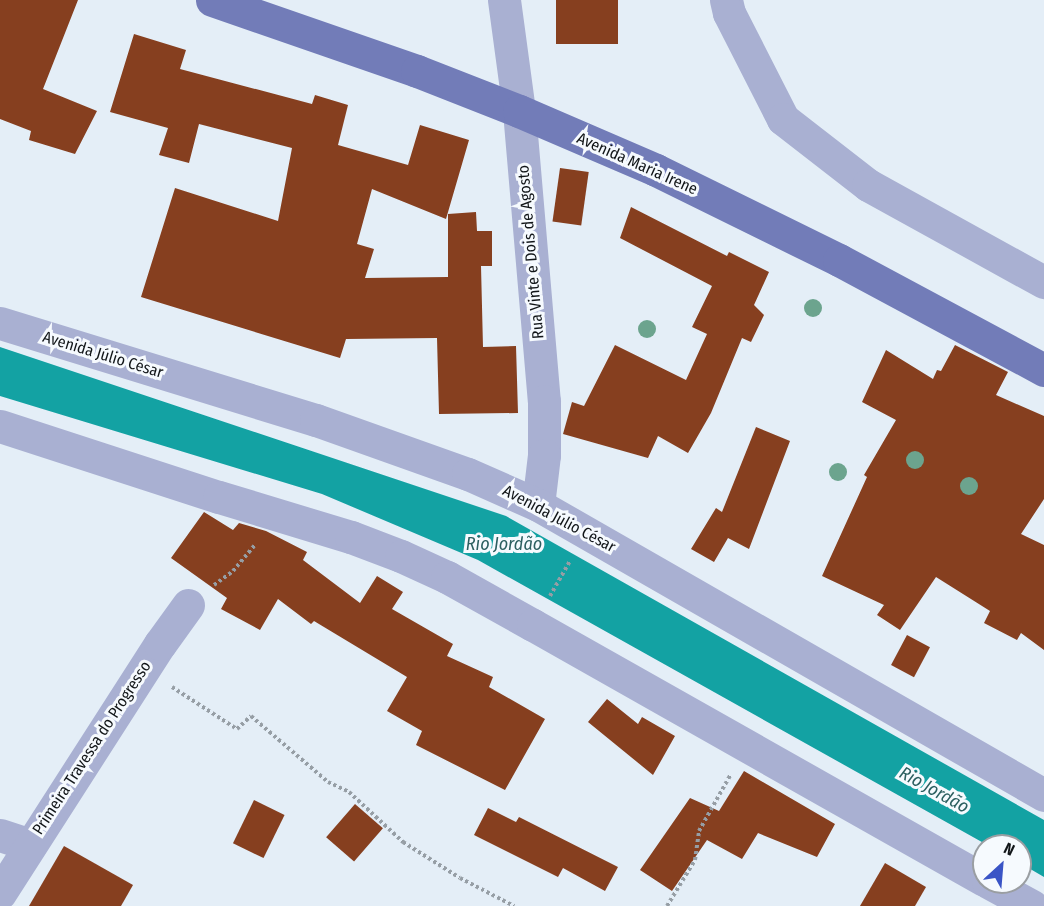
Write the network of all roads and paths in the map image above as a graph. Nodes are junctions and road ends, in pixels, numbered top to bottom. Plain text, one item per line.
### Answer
1 (212, 0) edge
2 (504, 0) edge
3 (726, 0) edge
4 (519, 111) junction
5 (1044, 282) edge
6 (0, 323) edge
7 (1044, 370) edge
8 (0, 426) edge
9 (538, 504) junction
10 (277, 514) junction
11 (571, 559) dead end
12 (549, 598) dead end
13 (188, 605) joint
14 (144, 669) junction
15 (747, 746) junction
16 (1044, 795) edge
17 (15, 840) edge
18 (972, 873) edge
19 (0, 893) edge
20 (1010, 894) edge
21 (514, 906) edge
22 (667, 906) edge
23 (1032, 906) edge

1 - 4 main road, Avenida Maria Irene
2 - 4 street, Rua Vinte e Dois de Agosto
3 - 5 street
4 - 7 main road, Avenida Maria Irene
4 - 9 street, Rua Vinte e Dois de Agosto
6 - 9 street, Avenida Júlio César
8 - 10 street
9 - 16 street, Avenida Júlio César
10 - 13 path
10 - 15 street
11 - 12 path
13 - 14 street, Primeira Travessa do Progresso
14 - 17 street, Primeira Travessa do Progresso
14 - 21 path
15 - 18 street
15 - 22 path
17 - 19 street, Primeira Travessa do Progresso
20 - 23 street

